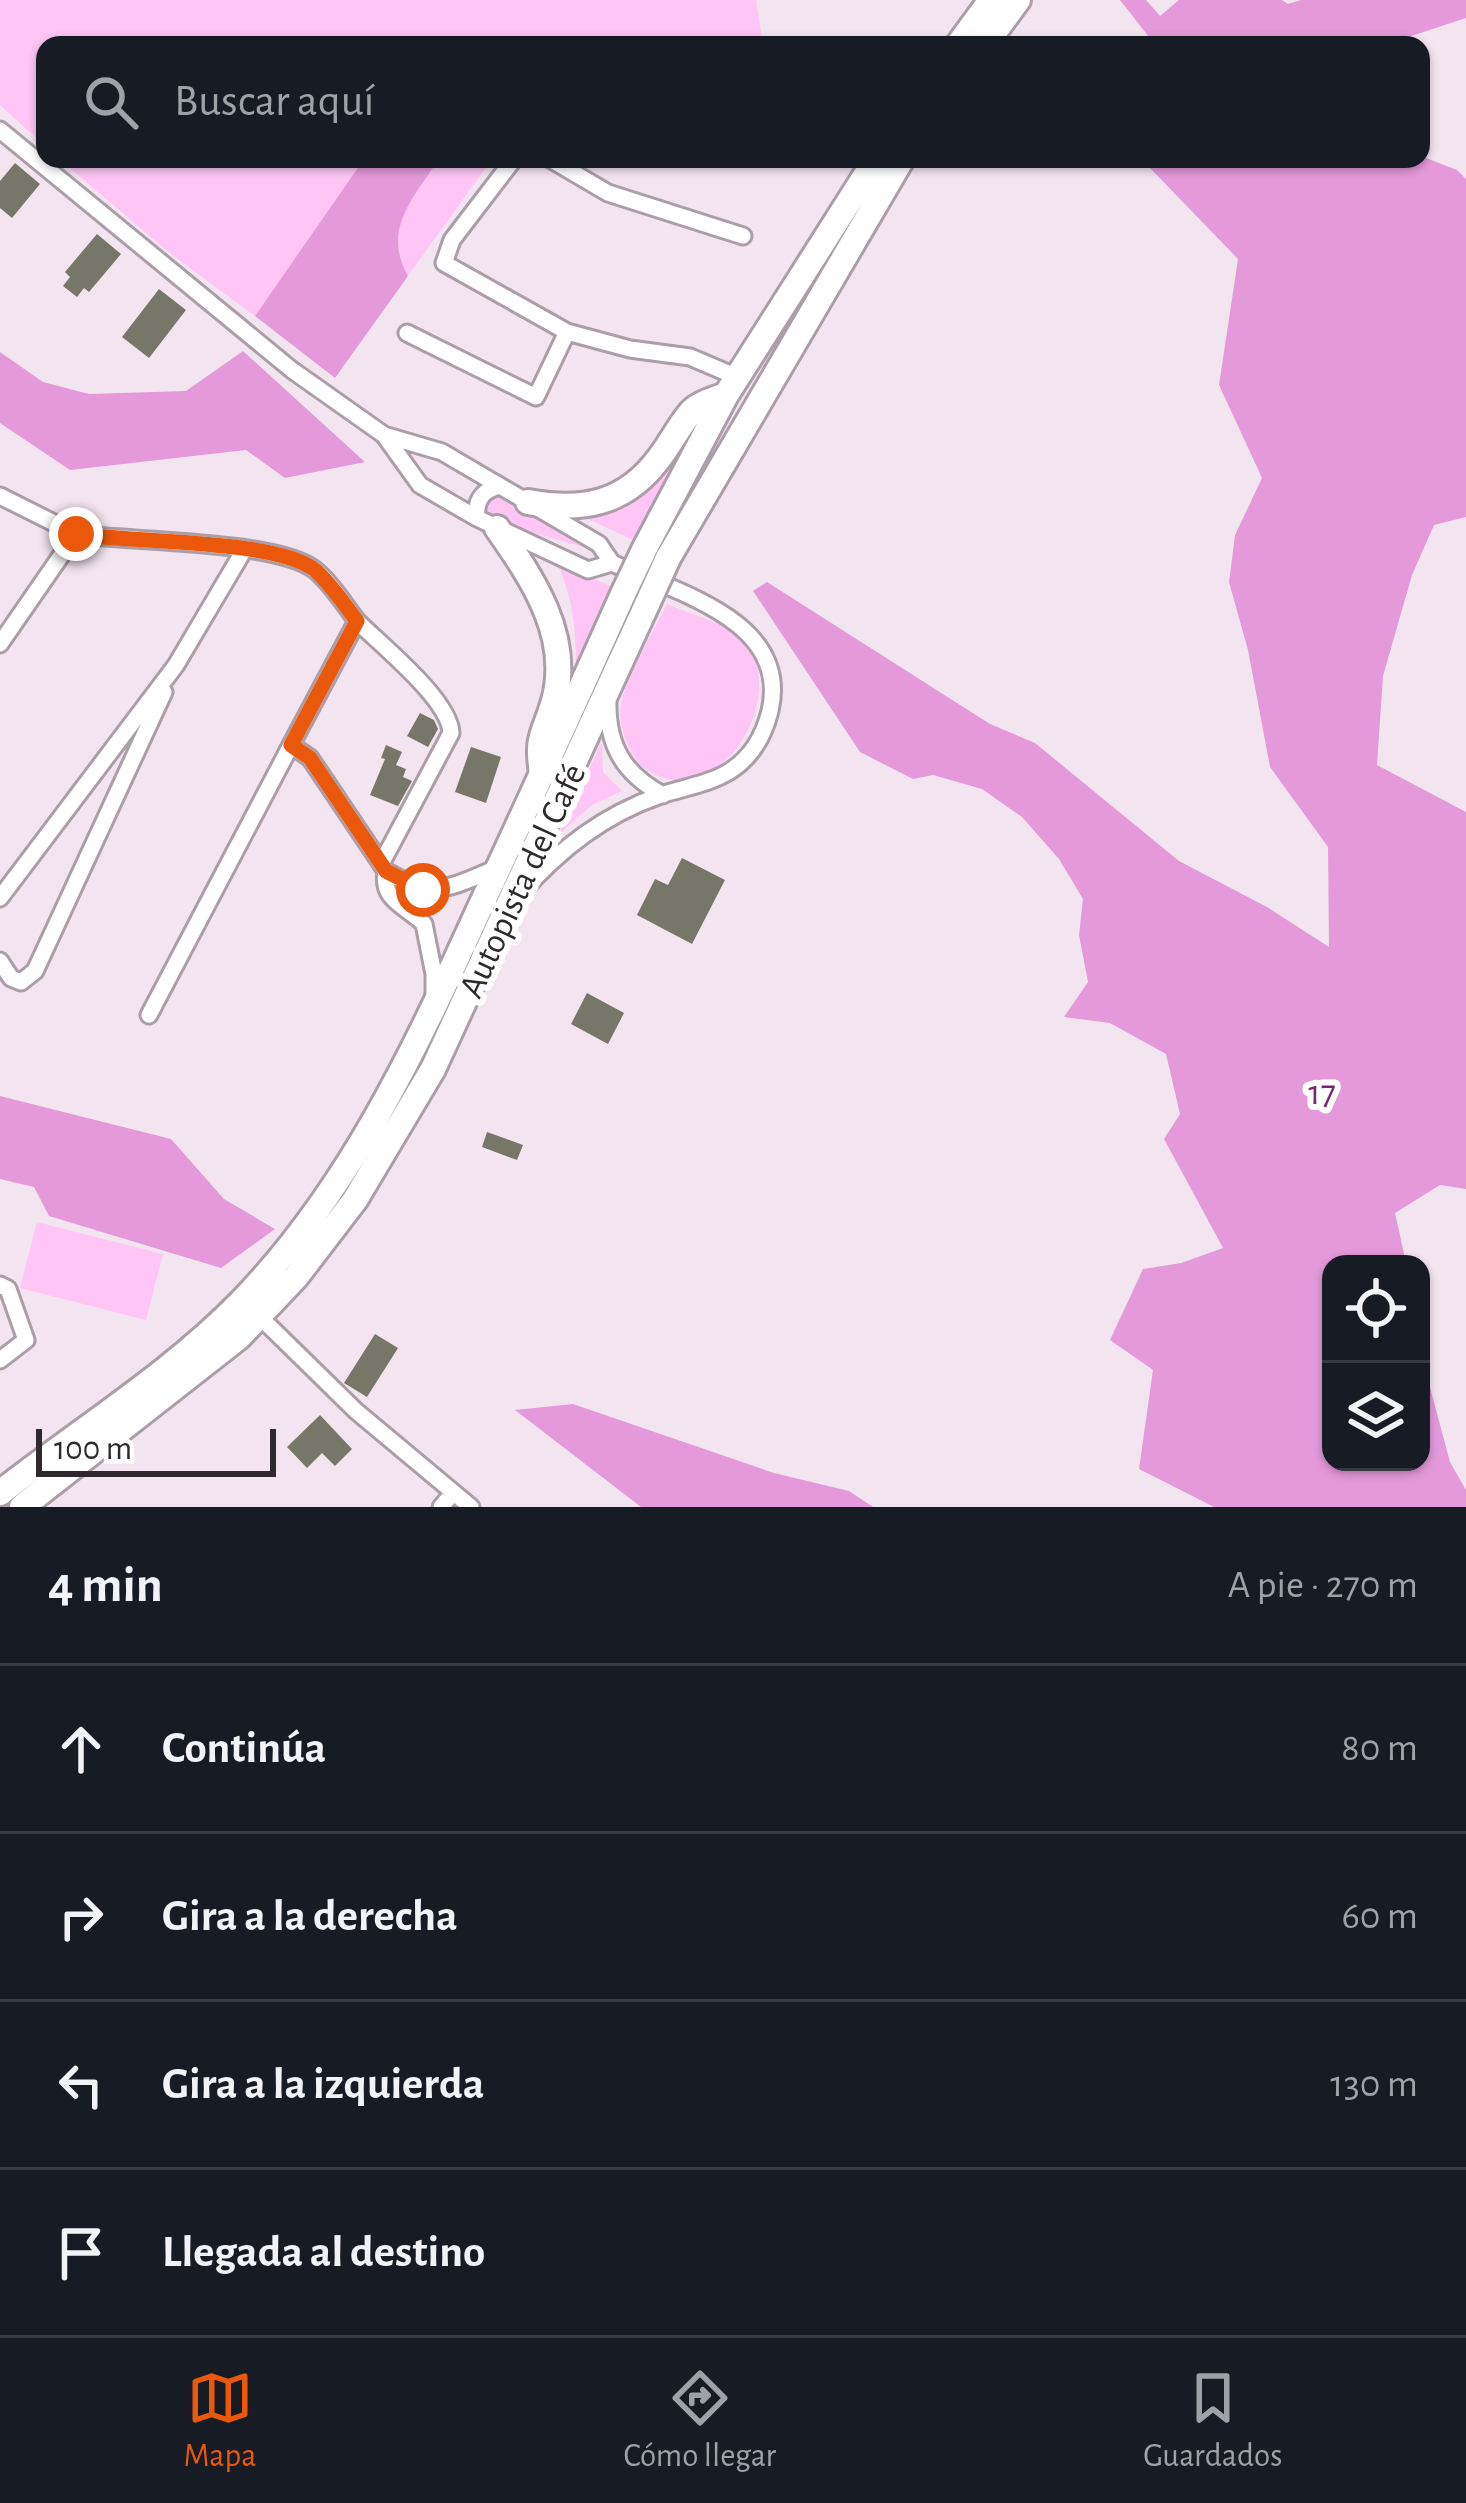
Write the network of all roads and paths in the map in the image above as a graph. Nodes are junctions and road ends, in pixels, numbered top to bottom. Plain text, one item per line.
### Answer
1 (991, 0) edge
2 (1018, 0) edge
3 (965, 36) edge
4 (992, 36) edge
5 (0, 130) edge
6 (36, 160) edge
7 (46, 168) edge
8 (507, 168) edge
9 (565, 168) edge
10 (870, 168) edge
11 (896, 168) edge
12 (743, 236) dead end
13 (567, 332) junction
14 (406, 333) dead end
15 (731, 386) junction
16 (383, 435) junction
17 (500, 486) junction
18 (0, 496) edge
19 (528, 502) junction
20 (487, 523) junction
21 (76, 534) junction
22 (244, 550) junction
23 (657, 553) junction
24 (612, 563) junction
25 (636, 597) junction
26 (357, 621) junction
27 (0, 644) edge
28 (176, 665) junction
29 (614, 678) junction
30 (291, 745) junction
31 (542, 774) junction
32 (663, 795) junction
33 (500, 867) junction
34 (384, 868) junction
35 (0, 898) edge
36 (510, 906) junction
37 (0, 961) edge
38 (434, 1008) junction
39 (149, 1016) dead end
40 (0, 1285) edge
41 (260, 1316) junction
42 (0, 1360) edge
43 (0, 1493) edge
44 (453, 1493) junction
45 (22, 1507) edge
46 (441, 1507) edge
47 (471, 1507) edge

1 - 3 highway
2 - 4 highway
5 - 6 street
7 - 16 street
8 - 13 street
9 - 12 street
10 - 15 highway, Autopista del Café
11 - 23 highway, Autopista del Café
13 - 14 street
13 - 15 street
15 - 19 highway
15 - 23 highway, Autopista del Café
16 - 17 street
16 - 20 street
17 - 19 street
17 - 20 street
18 - 21 street
19 - 24 street
20 - 24 street
20 - 31 highway
21 - 22 street
21 - 27 street
22 - 26 street
22 - 28 street
23 - 25 highway, Autopista del Café, bridge
24 - 32 street
25 - 29 highway, Autopista del Café
25 - 31 highway, Autopista del Café
26 - 30 street
26 - 34 street
28 - 35 street
28 - 37 street
29 - 32 street
29 - 36 highway, Autopista del Café
30 - 34 street
30 - 39 street
31 - 33 highway, Autopista del Café
32 - 36 street
33 - 34 street
33 - 38 highway, Autopista del Café
34 - 38 street
36 - 41 highway, Autopista del Café
38 - 43 highway, Autopista del Café
40 - 42 street
41 - 44 street
41 - 45 highway, Autopista del Café
44 - 46 street
44 - 47 street

